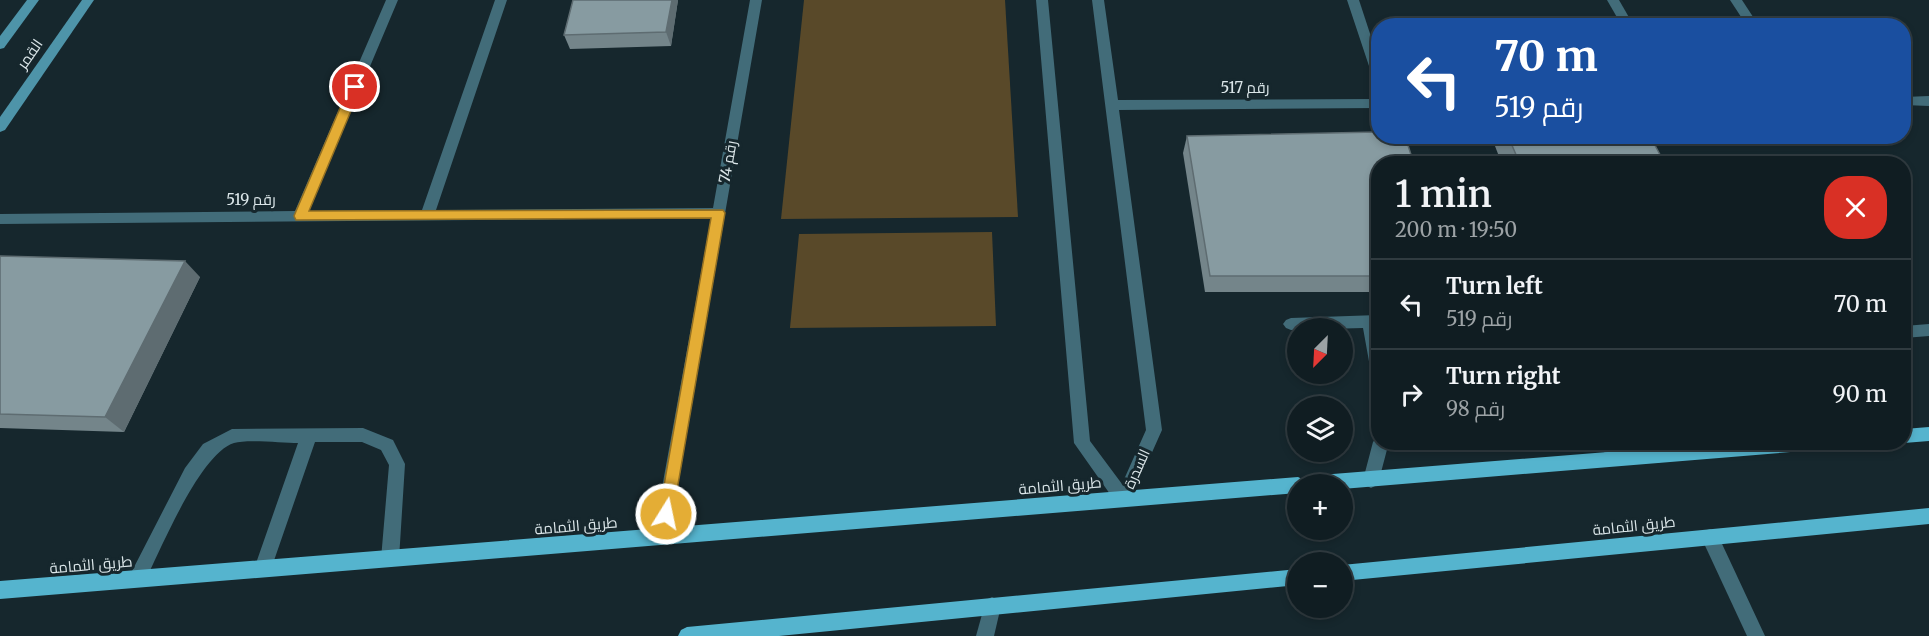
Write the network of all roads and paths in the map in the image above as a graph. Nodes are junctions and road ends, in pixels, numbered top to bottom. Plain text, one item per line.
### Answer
1 (33, 0) edge
2 (88, 0) edge
3 (392, 0) edge
4 (501, 0) edge
5 (756, 0) edge
6 (1042, 0) edge
7 (1098, 0) edge
8 (1353, 0) edge
9 (1613, 0) edge
10 (1736, 0) edge
11 (1623, 18) edge
12 (1748, 18) edge
13 (0, 45) edge
14 (1371, 54) edge
15 (1911, 101) edge
16 (1929, 101) edge
17 (1371, 104) edge
18 (1112, 105) junction
19 (0, 127) edge
20 (719, 213) junction
21 (427, 215) junction
22 (300, 216) junction
23 (0, 219) edge
24 (1371, 321) edge
25 (1353, 322) edge
26 (1929, 330) edge
27 (1911, 331) edge
28 (1929, 434) edge
29 (309, 435) junction
30 (1911, 435) edge
31 (1379, 450) edge
32 (1612, 450) edge
33 (1650, 450) edge
34 (1616, 459) junction
35 (1371, 480) junction
36 (1353, 481) edge
37 (1287, 486) edge
38 (1123, 499) junction
39 (1929, 516) edge
40 (662, 537) junction
41 (1710, 537) junction
42 (390, 559) junction
43 (263, 569) junction
44 (1353, 572) edge
45 (1287, 578) edge
46 (137, 579) junction
47 (0, 590) edge
48 (992, 606) junction
49 (687, 636) edge
50 (986, 636) edge
51 (1756, 636) edge

1 - 13 street, القمر
2 - 19 street, القمر
3 - 22 street
4 - 21 street
5 - 20 street, رقم 74
6 - 38 street, السدرة
7 - 18 street, السدرة
8 - 14 street
9 - 11 street
10 - 12 street
15 - 16 street
17 - 18 street, رقم 517
18 - 38 street, السدرة
20 - 21 street, رقم 519
20 - 40 street, رقم 74
21 - 22 street, رقم 519
22 - 23 street, رقم 519
24 - 25 street
26 - 27 street
28 - 30 main road
29 - 42 street
29 - 43 street
29 - 46 street
31 - 35 street
32 - 34 street
33 - 34 main road
34 - 35 main road
35 - 36 main road
37 - 38 main road, طريق الثمامة
38 - 40 main road, طريق الثمامة
39 - 41 main road, طريق الثمامة
40 - 42 main road, طريق الثمامة
41 - 44 main road, طريق الثمامة
41 - 51 street
42 - 43 main road, طريق الثمامة
43 - 46 main road, طريق الثمامة
45 - 48 main road
46 - 47 main road, طريق الثمامة
48 - 49 main road
48 - 50 street

